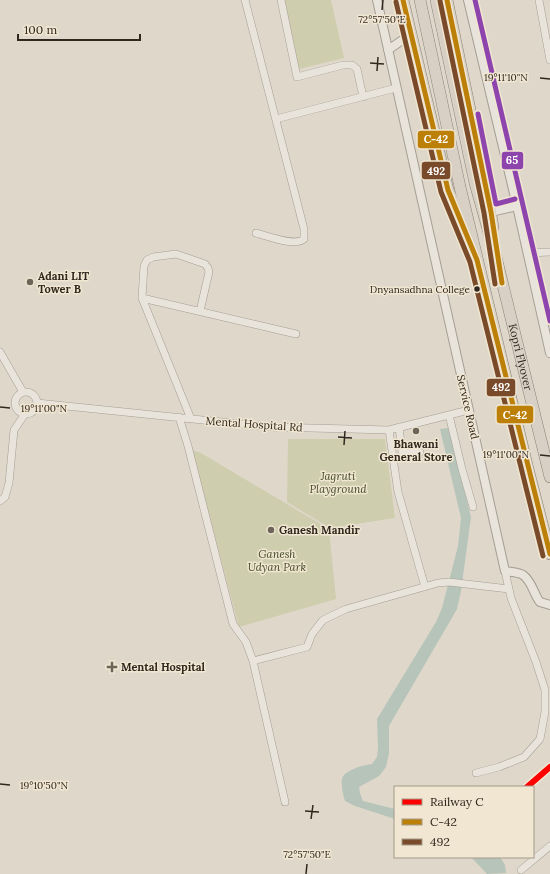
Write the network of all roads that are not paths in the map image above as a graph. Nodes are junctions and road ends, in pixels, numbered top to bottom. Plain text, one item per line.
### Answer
1 (245, 0) edge
2 (281, 0) edge
3 (377, 0) edge
4 (403, 0) edge
5 (420, 0) edge
6 (436, 0) edge
7 (447, 0) edge
8 (468, 0) edge
9 (539, 0) edge
10 (411, 34) junction
11 (388, 50) junction
12 (550, 60) edge
13 (396, 88) junction
14 (363, 97) junction
15 (276, 119) junction
16 (517, 206) junction
17 (491, 212) junction
18 (256, 233) dead end
19 (550, 252) edge
20 (528, 254) junction
21 (478, 260) junction
22 (497, 261) junction
23 (142, 298) junction
24 (200, 311) junction
25 (296, 334) dead end
26 (0, 352) edge
27 (550, 353) edge
28 (23, 392) junction
29 (37, 403) junction
30 (469, 410) junction
31 (25, 414) junction
32 (449, 415) junction
33 (179, 418) junction
34 (191, 419) junction
35 (399, 427) junction
36 (390, 430) junction
37 (420, 452) dead end
38 (550, 477) edge
39 (0, 501) edge
40 (472, 506) dead end
41 (550, 554) edge
42 (505, 571) junction
43 (425, 587) junction
44 (509, 589) junction
45 (550, 605) edge
46 (253, 661) junction
47 (476, 773) dead end
48 (285, 802) dead end
49 (550, 846) edge
50 (521, 870) dead end

1 - 15 street
2 - 14 street
3 - 11 street, Service Road
4 - 10 highway
5 - 21 highway
6 - 22 highway
7 - 17 highway
8 - 16 street
9 - 12 street
10 - 11 street
10 - 21 highway
11 - 13 street, Service Road
13 - 14 street
13 - 30 street, Service Road
14 - 15 street
15 - 18 street
16 - 17 street
16 - 20 street
17 - 22 highway
19 - 20 street
20 - 27 street
21 - 41 highway, Kopri Flyover
22 - 38 highway, Kopri Flyover
23 - 24 street
23 - 24 street
23 - 34 street
24 - 25 street
26 - 28 street
28 - 29 street
28 - 31 street
29 - 31 street
29 - 33 street, Mental Hospital Rd
30 - 32 street, Mental Hospital Rd
30 - 42 street, Service Road
31 - 39 street
32 - 35 street, Mental Hospital Rd
32 - 40 street
33 - 34 street, Mental Hospital Rd
33 - 46 street
34 - 36 street, Mental Hospital Rd
35 - 36 street, Mental Hospital Rd
35 - 37 street
36 - 43 street
42 - 44 street, Service Road
42 - 45 street
43 - 44 street
43 - 46 street
44 - 47 street, Service Road
46 - 48 street
49 - 50 street

